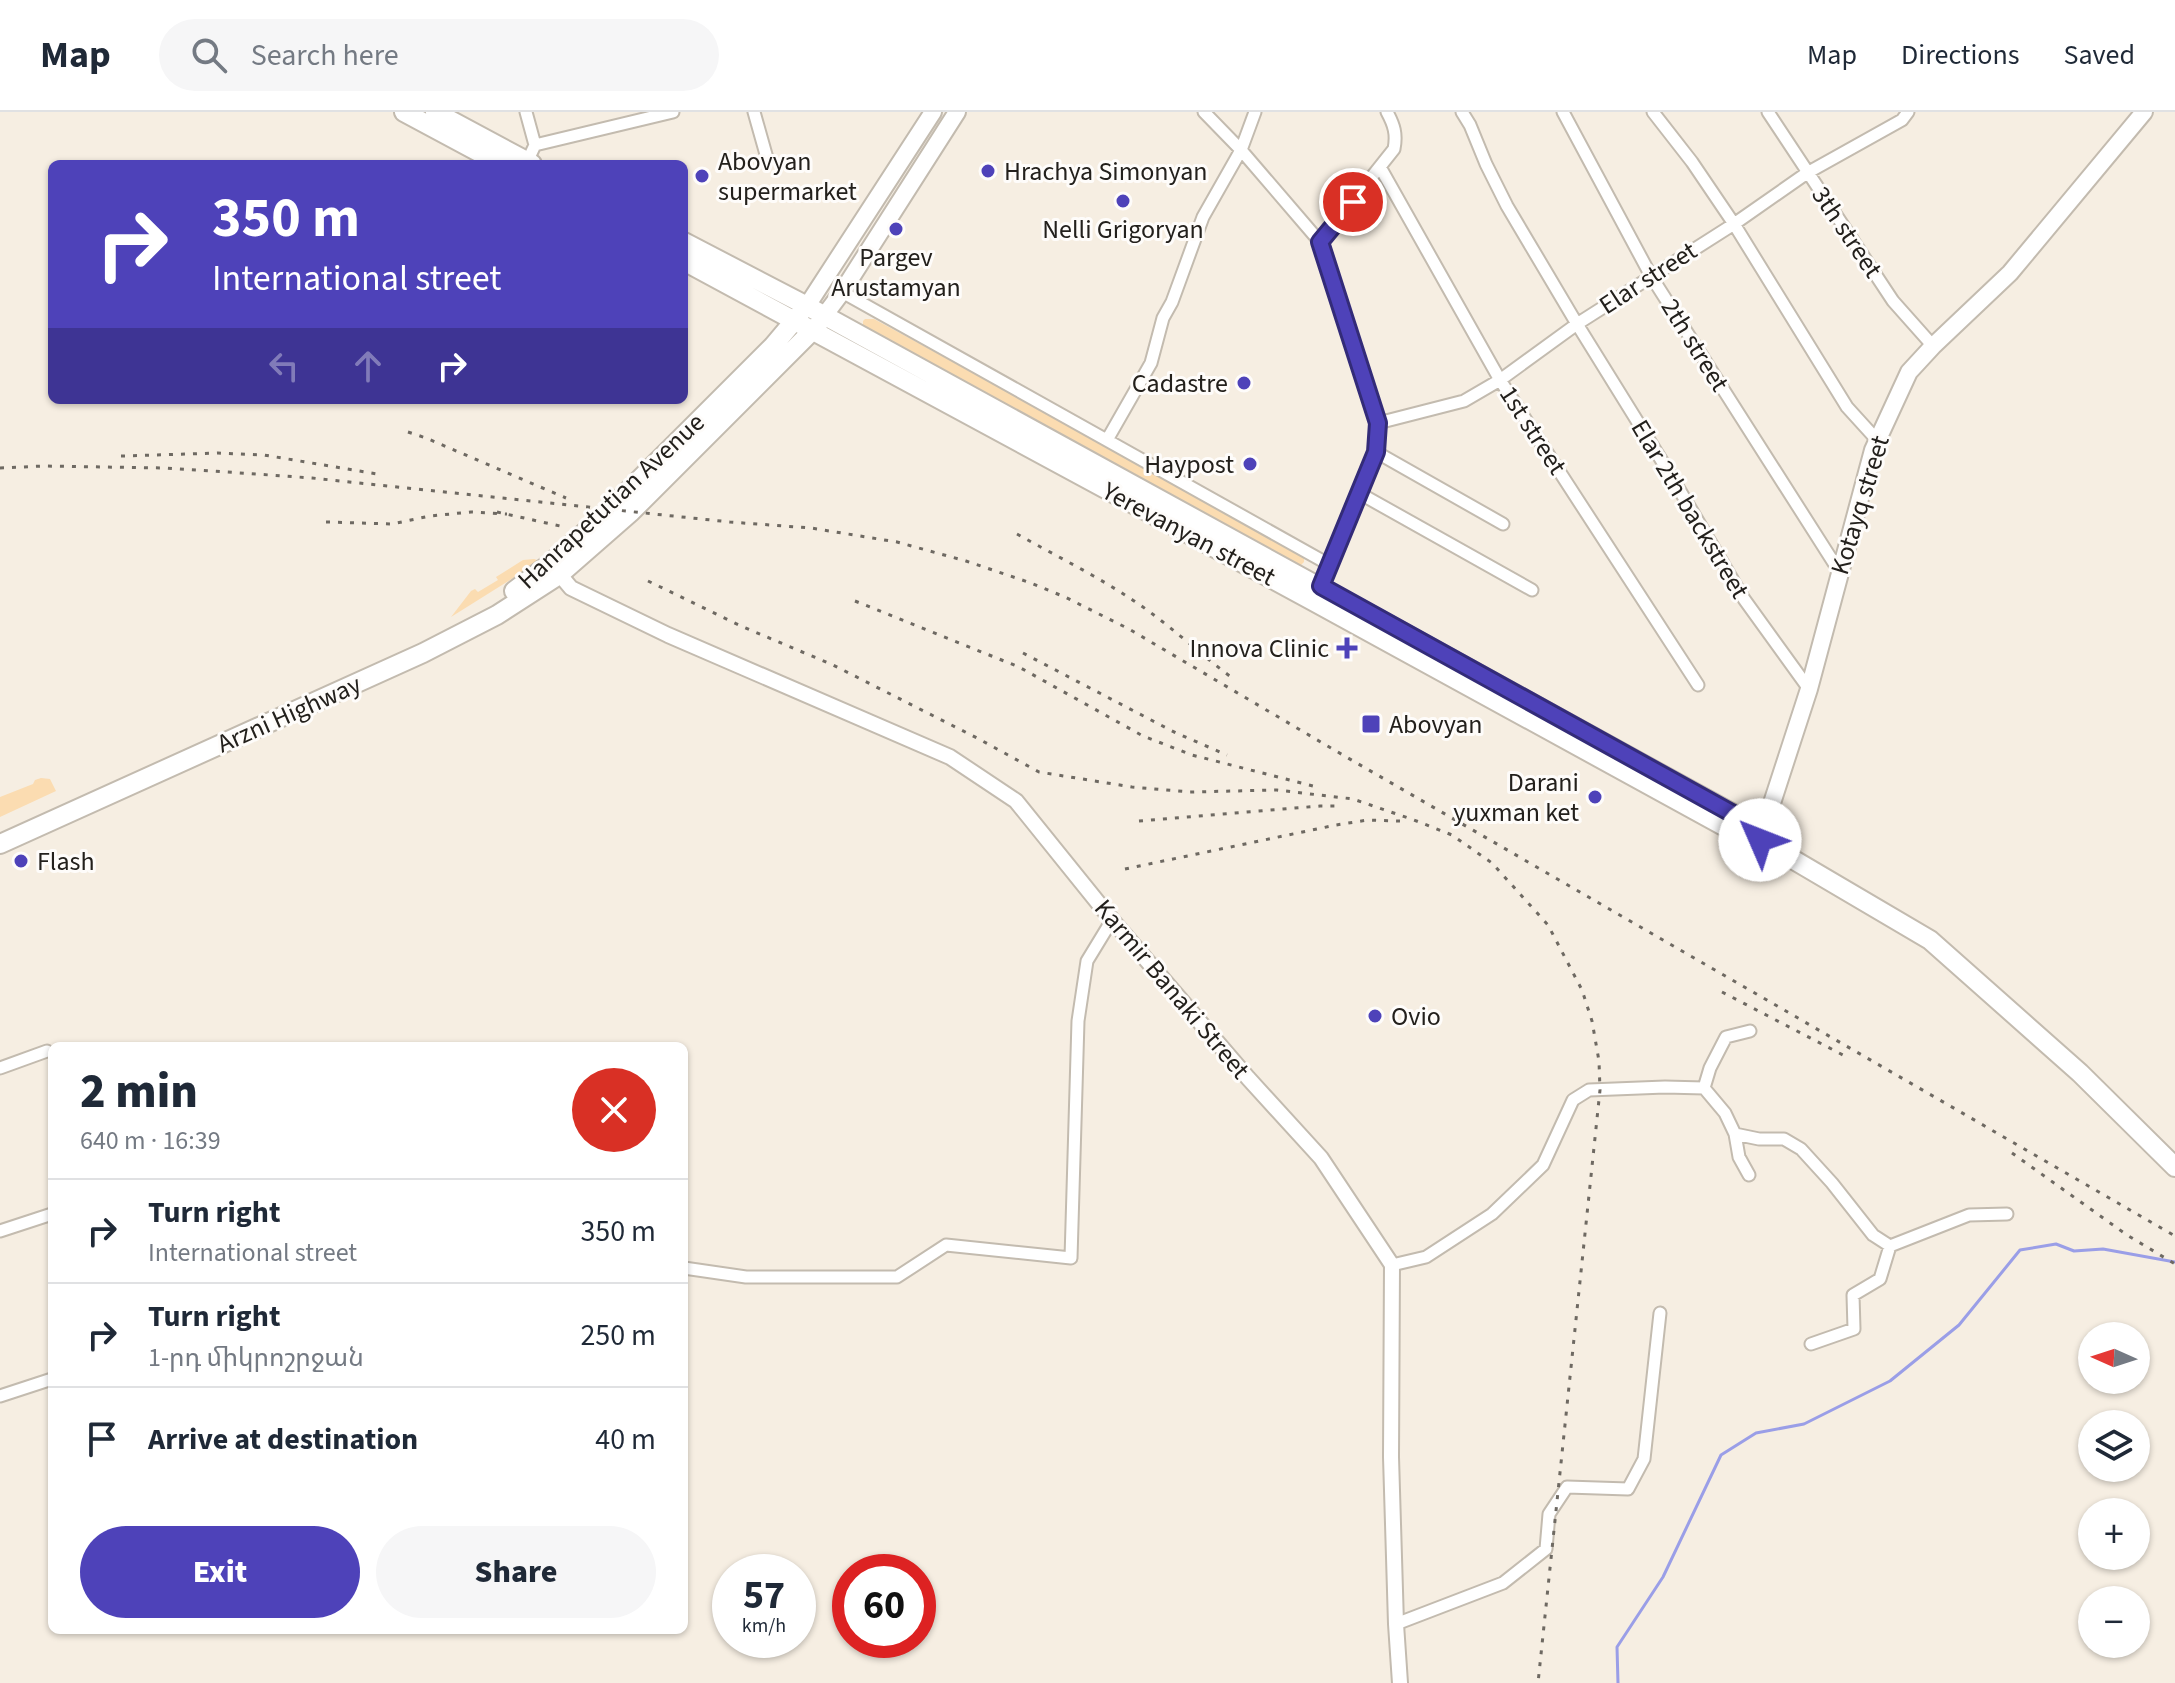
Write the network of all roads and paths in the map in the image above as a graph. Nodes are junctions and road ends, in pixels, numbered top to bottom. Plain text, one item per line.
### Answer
1 (404, 112) edge
2 (435, 112) edge
3 (526, 112) edge
4 (673, 112) edge
5 (754, 112) edge
6 (933, 112) edge
7 (957, 112) edge
8 (1204, 112) edge
9 (1255, 112) edge
10 (1387, 112) edge
11 (1462, 112) edge
12 (1563, 112) edge
13 (1653, 112) edge
14 (1768, 112) edge
15 (1908, 112) edge
16 (2144, 112) edge
17 (1241, 150) junction
18 (531, 157) edge
19 (767, 158) dead end
20 (494, 160) edge
21 (1380, 167) junction
22 (1807, 173) junction
23 (1734, 224) junction
24 (1320, 242) junction
25 (688, 244) edge
26 (688, 263) edge
27 (1651, 276) junction
28 (842, 292) junction
29 (807, 306) junction
30 (795, 321) junction
31 (818, 324) junction
32 (1577, 324) junction
33 (1933, 346) junction
34 (1500, 380) junction
35 (1378, 423) junction
36 (1107, 440) junction
37 (1877, 440) junction
38 (1376, 452) junction
39 (1359, 493) junction
40 (1503, 524) dead end
41 (1330, 565) junction
42 (560, 568) junction
43 (1839, 571) junction
44 (1532, 590) dead end
45 (1317, 594) junction
46 (1698, 685) dead end
47 (1809, 689) junction
48 (0, 832) edge
49 (1760, 840) junction
50 (0, 844) edge
51 (1112, 920) junction
52 (1750, 1031) dead end
53 (47, 1051) dead end
54 (0, 1068) edge
55 (1704, 1088) junction
56 (1735, 1134) junction
57 (2175, 1167) edge
58 (1749, 1175) dead end
59 (2007, 1214) dead end
60 (48, 1215) edge
61 (0, 1231) edge
62 (1890, 1246) junction
63 (1392, 1265) junction
64 (688, 1269) edge
65 (1660, 1313) dead end
66 (1811, 1344) dead end
67 (48, 1380) edge
68 (0, 1396) edge
69 (1396, 1624) junction
70 (1400, 1683) edge

1 - 20 main road
2 - 18 main road
3 - 18 street
4 - 18 street
5 - 19 street
6 - 29 main road, Hanrapetutian Avenue
7 - 28 main road, Hanrapetutian Avenue
8 - 17 street
9 - 17 street
10 - 21 street
11 - 32 street, Elar 2th backstreet
12 - 27 street, 2th street
13 - 23 street
14 - 22 street, 3th street
15 - 22 street, Elar street
16 - 33 main road, Kotayq street
17 - 24 street
17 - 36 street
21 - 24 street
21 - 34 street, 1st street
22 - 23 street, Elar street
22 - 33 street, 3th street
23 - 27 street, Elar street
23 - 37 street
24 - 35 street
25 - 29 main road
26 - 30 main road
27 - 32 street, Elar street
27 - 43 street, 2th street
28 - 31 main road, Hanrapetutian Avenue
28 - 36 street
29 - 30 main road, Hanrapetutian Avenue
29 - 31 main road
30 - 31 main road
30 - 42 main road, Hanrapetutian Avenue
31 - 42 main road, Hanrapetutian Avenue
31 - 45 main road, Yerevanyan street
32 - 34 street, Elar street
32 - 47 street, Elar 2th backstreet
33 - 37 main road, Kotayq street
34 - 35 street, Elar street
34 - 46 street, 1st street
35 - 38 street
36 - 41 street
37 - 43 main road, Kotayq street
38 - 39 street
38 - 40 street
39 - 41 street
39 - 44 street
41 - 45 street
42 - 48 main road, Hanrapetutian Avenue
42 - 50 main road, Arzni Highway
42 - 51 street, Karmir Banaki Street
43 - 47 main road, Kotayq street
45 - 49 main road, Yerevanyan street
47 - 49 main road, Kotayq street
49 - 57 main road, Yerevanyan street
51 - 63 street, Karmir Banaki Street
51 - 64 street
52 - 55 street
53 - 54 street
55 - 56 street
55 - 63 street
56 - 58 street
56 - 62 street
59 - 62 street
60 - 61 street
62 - 66 street
63 - 69 street
65 - 69 street
67 - 68 street
69 - 70 street

